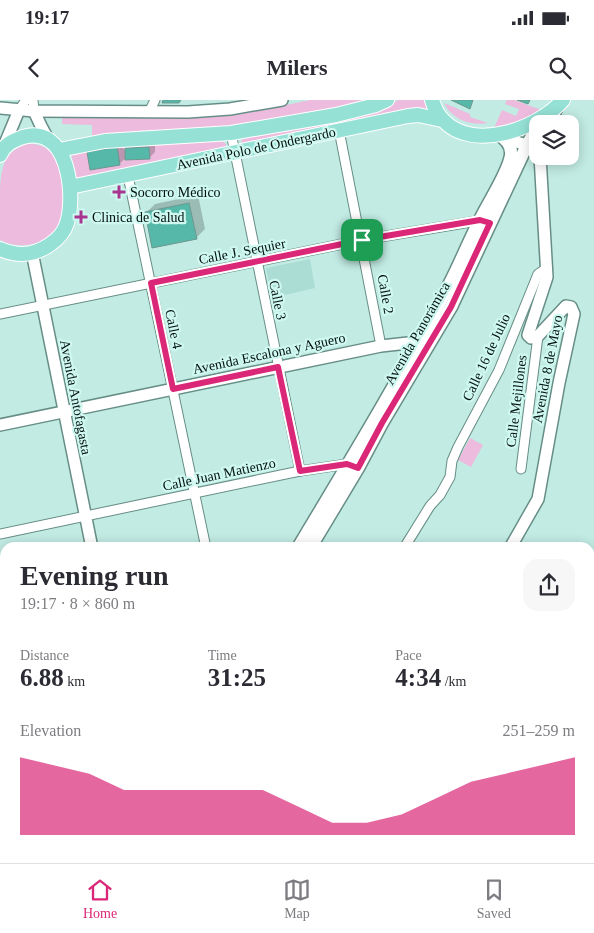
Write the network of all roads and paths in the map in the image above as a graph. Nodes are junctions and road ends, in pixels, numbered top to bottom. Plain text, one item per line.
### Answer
1 (155, 100) edge
2 (279, 100) edge
3 (387, 100) edge
4 (432, 100) edge
5 (561, 103) edge
6 (23, 105) edge
7 (34, 105) edge
8 (0, 108) edge
9 (149, 112) junction
10 (550, 115) edge
11 (442, 120) junction
12 (529, 126) edge
13 (340, 130) junction
14 (230, 133) junction
15 (502, 136) junction
16 (3, 141) edge
17 (529, 141) edge
18 (54, 145) junction
19 (526, 145) junction
20 (529, 148) edge
21 (234, 152) junction
22 (540, 165) edge
23 (128, 176) junction
24 (70, 186) junction
25 (485, 221) junction
26 (362, 240) junction
27 (0, 249) edge
28 (32, 252) junction
29 (257, 263) junction
30 (547, 268) junction
31 (151, 283) junction
32 (42, 305) junction
33 (0, 314) edge
34 (538, 336) junction
35 (422, 345) junction
36 (381, 346) junction
37 (278, 367) junction
38 (173, 389) junction
39 (64, 412) junction
40 (0, 425) edge
41 (353, 466) junction
42 (521, 470) dead end
43 (300, 471) junction
44 (195, 494) junction
45 (85, 516) junction
46 (0, 534) edge
47 (91, 542) edge
48 (205, 542) edge
49 (302, 542) edge
50 (313, 542) edge
51 (408, 542) edge
52 (513, 542) edge

1 - 9 street
2 - 9 street
3 - 14 main road, Avenida Polo de Ondergardo
4 - 11 main road
5 - 10 main road
6 - 7 street
6 - 8 street
6 - 16 street
7 - 9 street
7 - 18 street
11 - 13 main road, Avenida Polo de Ondergardo
11 - 15 main road
12 - 15 main road
13 - 21 main road, Avenida Polo de Ondergardo
13 - 26 street, Calle 2
14 - 18 main road, Avenida Polo de Ondergardo
14 - 21 street, Calle 3
15 - 19 street, Avenida 8 de Mayo
15 - 25 main road, Avenida Panorámica
16 - 18 main road
17 - 19 main road, Avenida Panorámica
18 - 24 main road
19 - 20 street, Avenida 8 de Mayo
19 - 25 main road, Avenida Panorámica
21 - 23 main road, Avenida Polo de Ondergardo
21 - 29 street, Calle 3
22 - 30 street, Avenida 8 de Mayo
23 - 24 main road, Avenida Polo de Ondergardo
23 - 31 street, Calle 4
24 - 28 main road
25 - 26 street, Calle J. Sequier
25 - 35 main road, Avenida Panorámica
26 - 29 street, Calle J. Sequier
26 - 36 street, Calle 2
27 - 28 main road
28 - 32 street, Avenida Antofagasta
29 - 31 street, Calle J. Sequier
29 - 37 street, Calle 3
30 - 34 street, Avenida 8 de Mayo
30 - 51 street, Calle 16 de Julio
31 - 32 street, Calle J. Sequier
31 - 38 street, Calle 4
32 - 33 street, Calle J. Sequier
32 - 39 street, Avenida Antofagasta
34 - 42 street, Calle Mejillones
34 - 52 street, Avenida 8 de Mayo
35 - 36 street, Avenida Escalona y Aguero
35 - 41 main road, Avenida Panorámica
36 - 37 street, Avenida Escalona y Aguero
37 - 38 street, Avenida Escalona y Aguero
37 - 43 street, Calle 3
38 - 39 street, Avenida Escalona y Aguero
38 - 44 street, Calle 4
39 - 40 street, Avenida Escalona y Aguero
39 - 45 street, Avenida Antofagasta
41 - 43 street, Calle Juan Matienzo
41 - 49 main road, Avenida Panorámica
41 - 50 main road, Avenida Panorámica
43 - 44 street, Calle Juan Matienzo
44 - 45 street, Calle Juan Matienzo
44 - 48 street, Calle 4
45 - 46 street, Calle Juan Matienzo
45 - 47 street, Avenida Antofagasta

